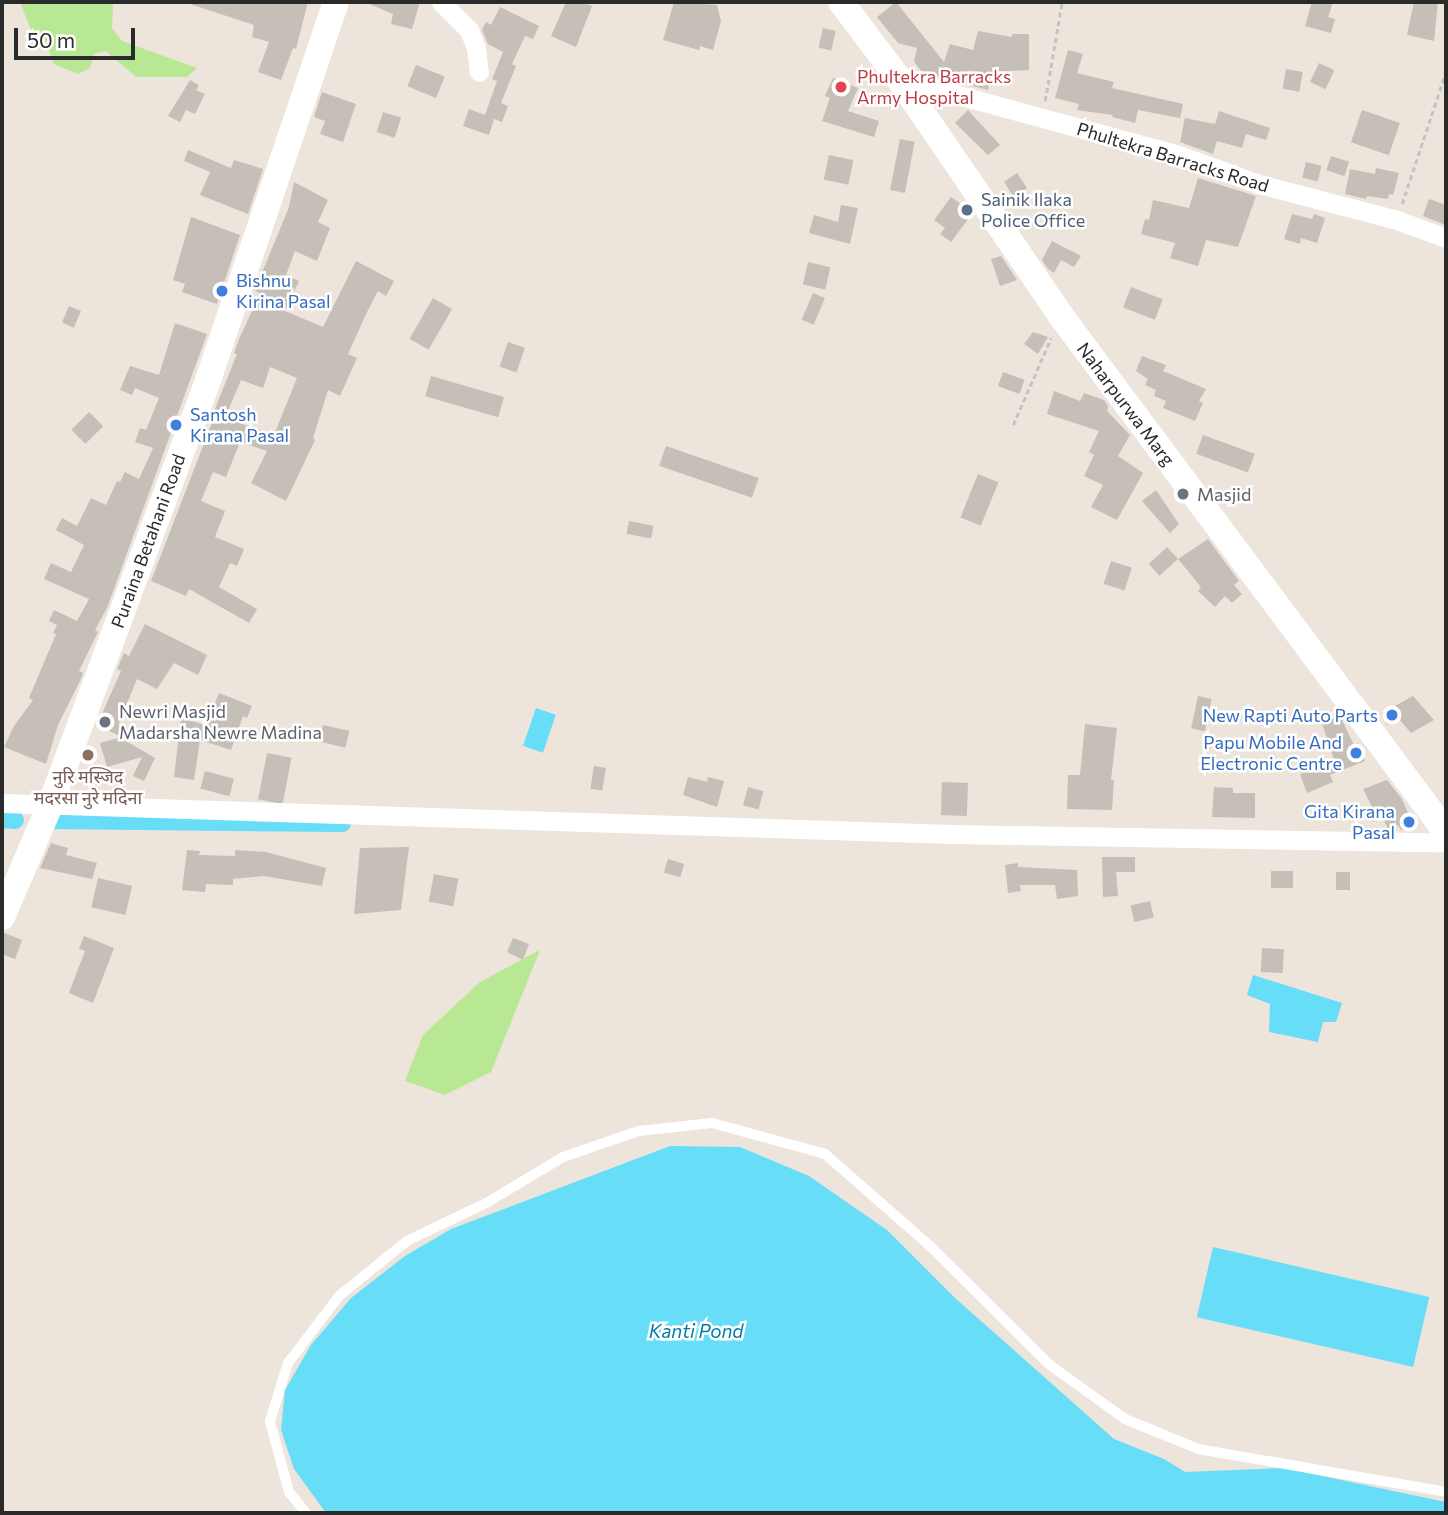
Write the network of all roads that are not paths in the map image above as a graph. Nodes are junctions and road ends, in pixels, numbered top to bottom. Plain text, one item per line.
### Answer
1 (336, 2) edge
2 (441, 2) edge
3 (841, 2) edge
4 (479, 72) dead end
5 (899, 79) junction
6 (1446, 237) edge
7 (2, 803) edge
8 (51, 803) junction
9 (1446, 832) edge
10 (1446, 843) edge
11 (2, 917) edge
12 (1446, 1492) edge
13 (306, 1513) edge

1 - 8 main road, Puraina Betahani Road
2 - 4 street
3 - 5 main road, Naharpurwa Marg
5 - 6 street, Phultekra Barracks Road
5 - 9 main road, Naharpurwa Marg
7 - 8 street
8 - 10 street
8 - 11 main road, Puraina Betahani Road
12 - 13 lane

